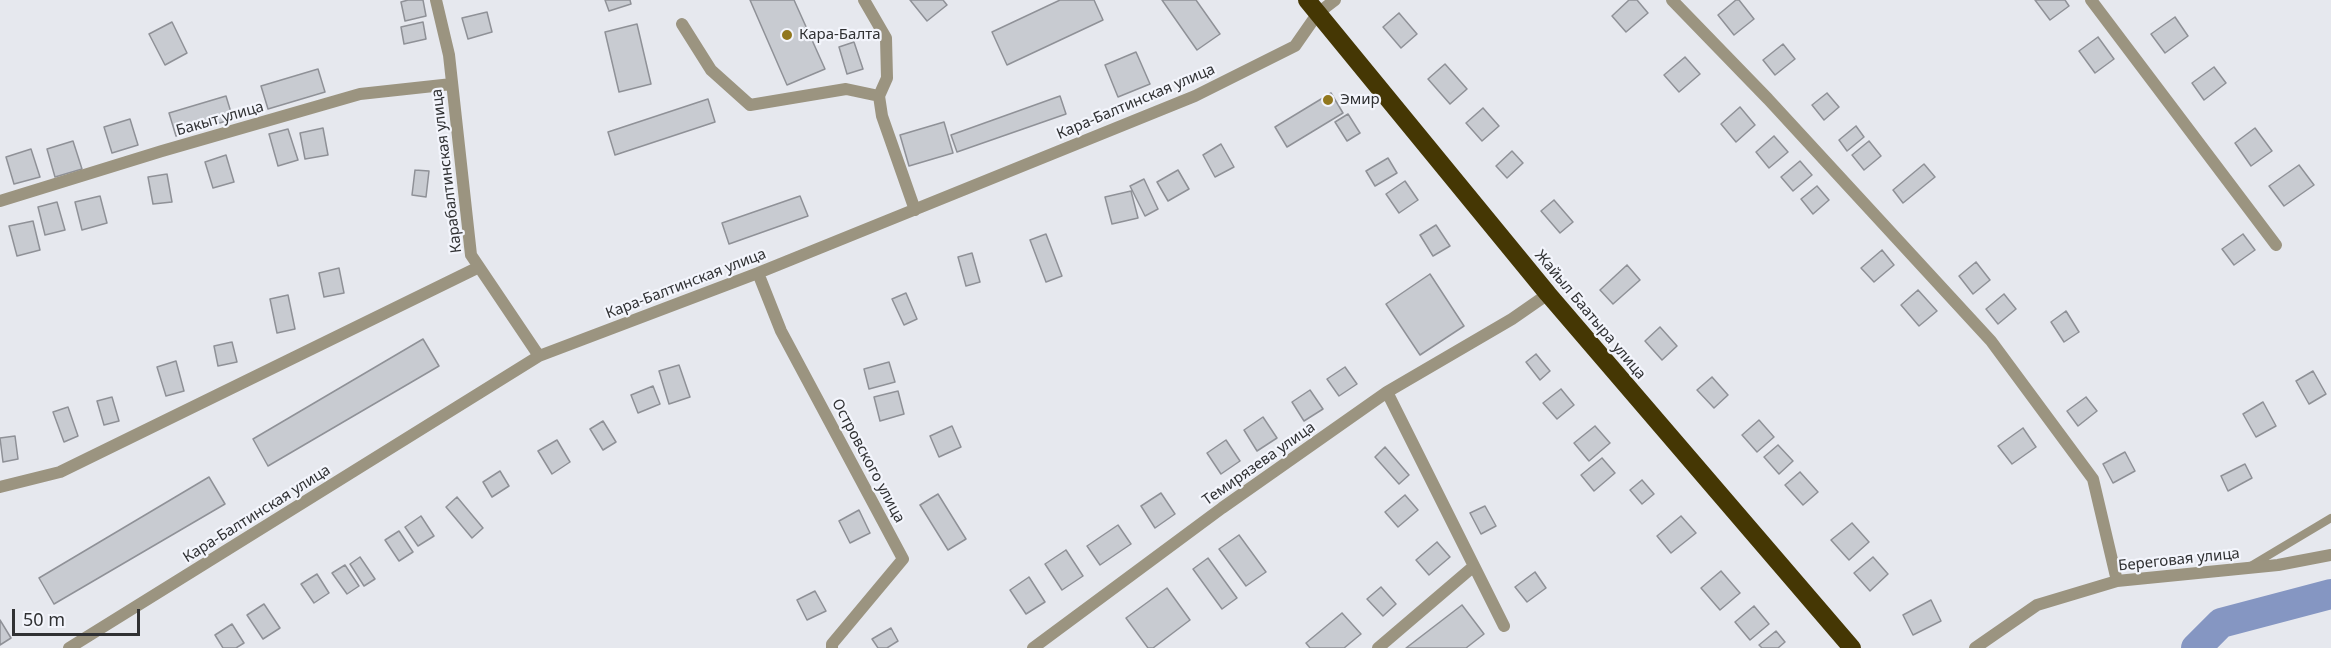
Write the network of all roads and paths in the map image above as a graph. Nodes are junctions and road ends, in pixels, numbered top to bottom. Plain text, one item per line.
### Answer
1 (436, 0) edge
2 (864, 0) edge
3 (1335, 0) edge
4 (1672, 0) edge
5 (2091, 0) edge
6 (1313, 7) edge
7 (682, 24) dead end
8 (452, 84) junction
9 (879, 96) junction
10 (0, 201) edge
11 (915, 210) junction
12 (2276, 244) dead end
13 (479, 267) junction
14 (758, 273) junction
15 (1548, 294) junction
16 (539, 356) junction
17 (1387, 392) junction
18 (0, 487) edge
19 (2331, 518) edge
20 (2331, 555) edge
21 (1473, 566) junction
22 (2247, 568) junction
23 (2117, 581) junction
24 (1504, 626) dead end
25 (69, 648) edge
26 (832, 648) edge
27 (1033, 648) edge
28 (1378, 648) edge
29 (1852, 648) edge
30 (1975, 648) edge

1 - 8 street, Карабалтинская улица
2 - 9 street
3 - 6 street, Кара-Балтинская улица
4 - 23 street
5 - 12 street
6 - 11 street, Кара-Балтинская улица
6 - 15 highway, Жайыл Баатыра улица
7 - 9 street
8 - 10 street, Бакыт улица
8 - 13 street, Карабалтинская улица
9 - 11 street
11 - 14 street, Кара-Балтинская улица
13 - 16 street, Карабалтинская улица
13 - 18 street
14 - 16 street, Кара-Балтинская улица
14 - 26 street, Островского улица
15 - 17 street, Темирязева улица
15 - 29 highway, Жайыл Баатыра улица
16 - 25 street, Кара-Балтинская улица
17 - 21 street
17 - 27 street, Темирязева улица
19 - 22 lane
20 - 22 street, Береговая улица
21 - 24 street
21 - 28 street
22 - 23 street, Береговая улица
23 - 30 street, Береговая улица

